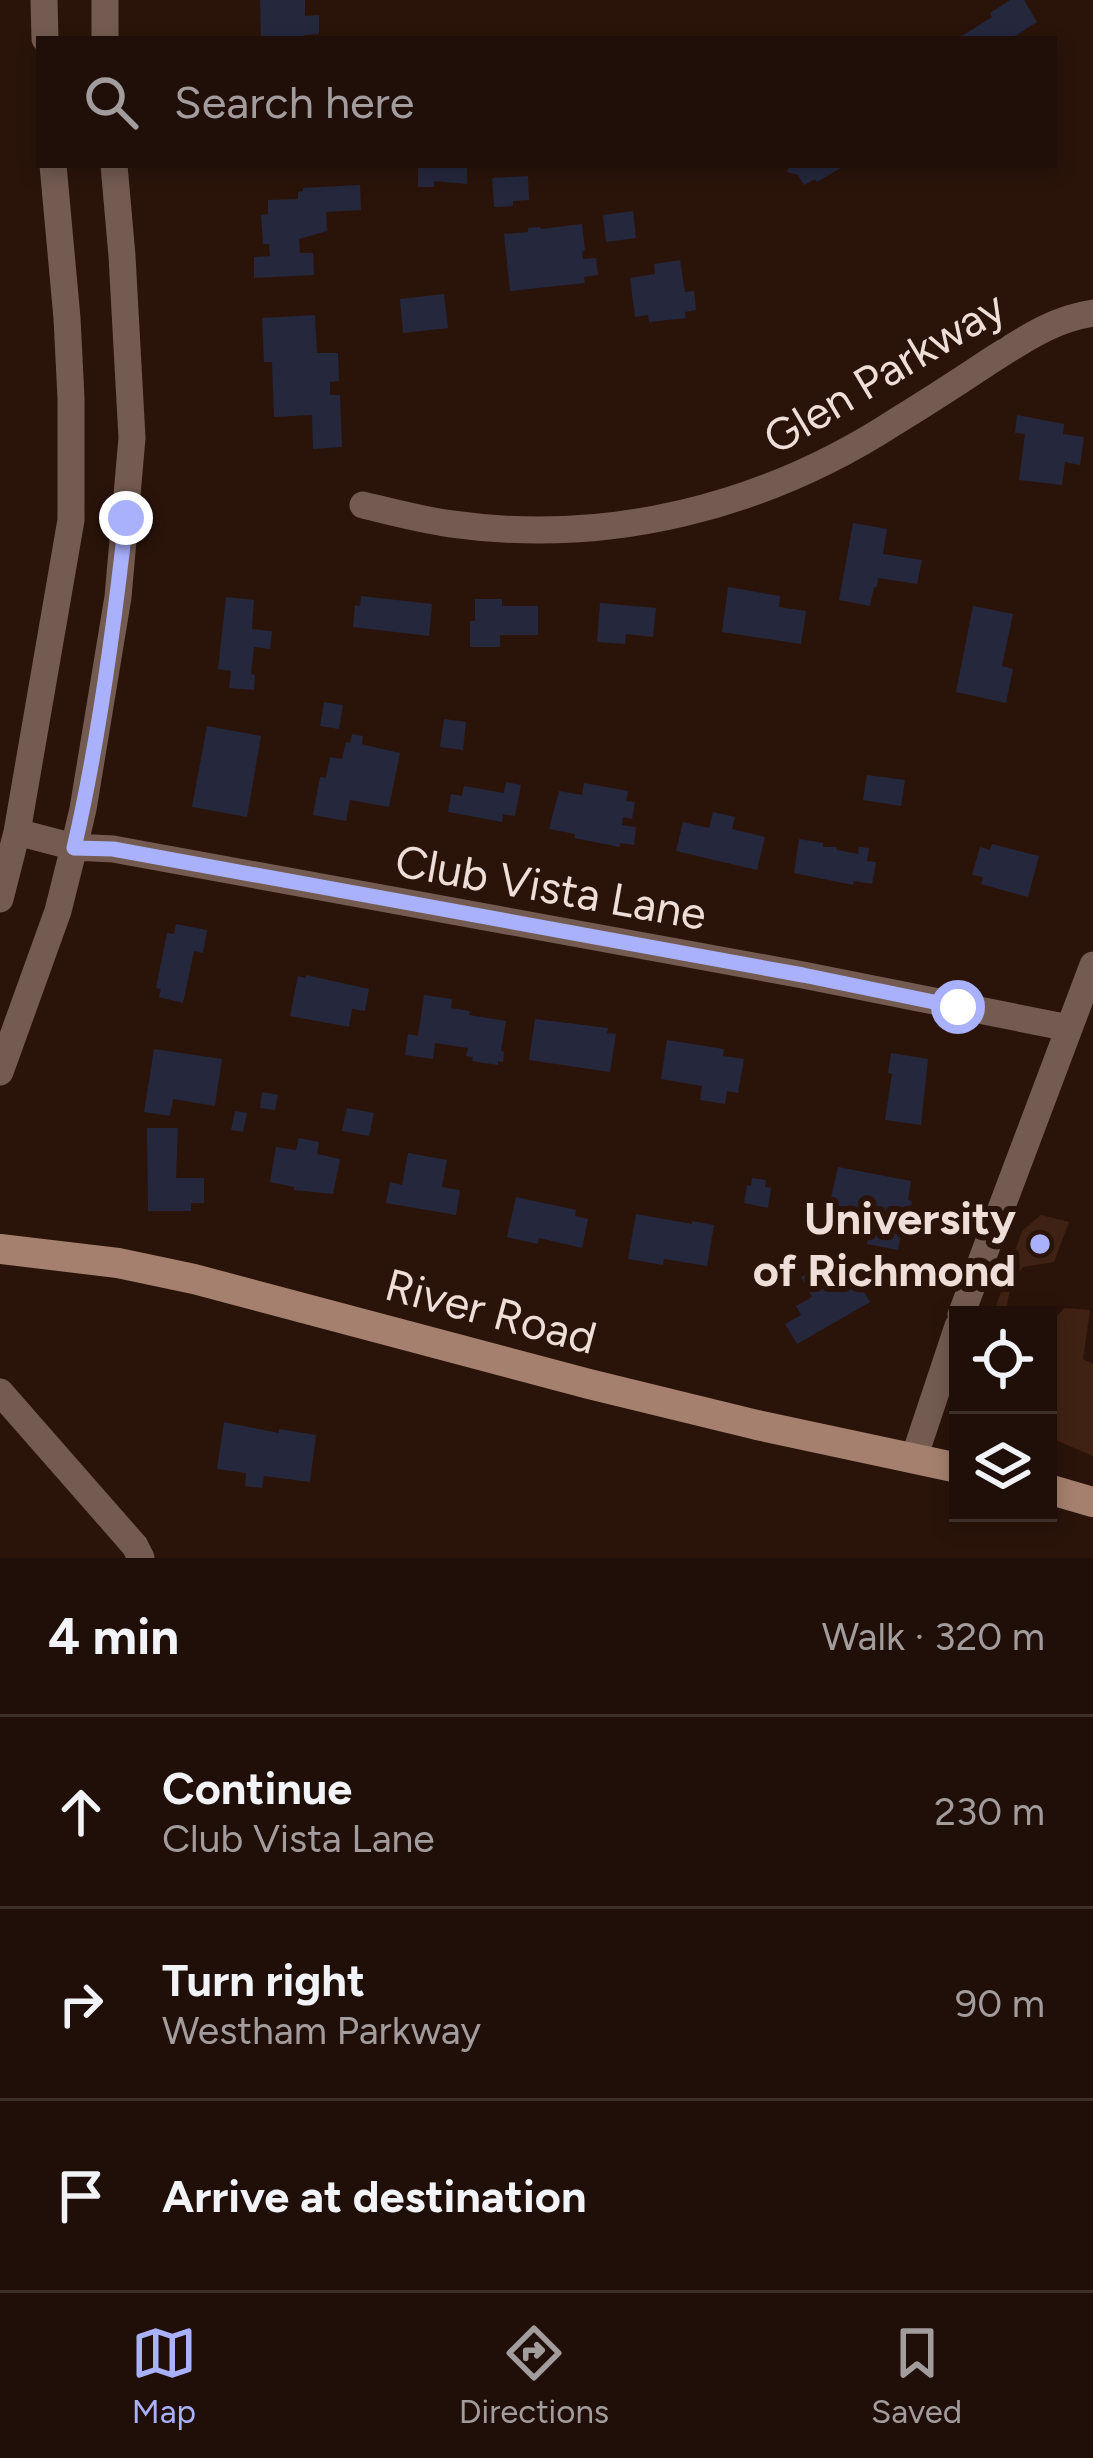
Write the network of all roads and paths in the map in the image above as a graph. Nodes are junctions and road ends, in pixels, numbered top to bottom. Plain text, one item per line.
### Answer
1 (44, 0) edge
2 (105, 0) edge
3 (45, 36) edge
4 (105, 36) edge
5 (53, 168) edge
6 (114, 168) edge
7 (1093, 313) edge
8 (363, 505) dead end
9 (17, 832) junction
10 (74, 848) junction
11 (0, 899) edge
12 (1093, 965) edge
13 (1069, 1028) junction
14 (0, 1072) edge
15 (0, 1249) edge
16 (965, 1306) edge
17 (949, 1353) edge
18 (0, 1391) edge
19 (914, 1458) junction
20 (949, 1466) edge
21 (1057, 1492) edge
22 (1093, 1502) edge
23 (141, 1558) edge

1 - 3 street
2 - 4 street
5 - 9 street
6 - 10 street
7 - 8 street, Glen Parkway
9 - 10 street, Club Vista Lane
9 - 11 street
10 - 13 street, Club Vista Lane
10 - 14 street
12 - 13 street
13 - 16 street
15 - 19 main road, River Road
17 - 19 street
18 - 23 street
19 - 20 main road, River Road
21 - 22 main road

